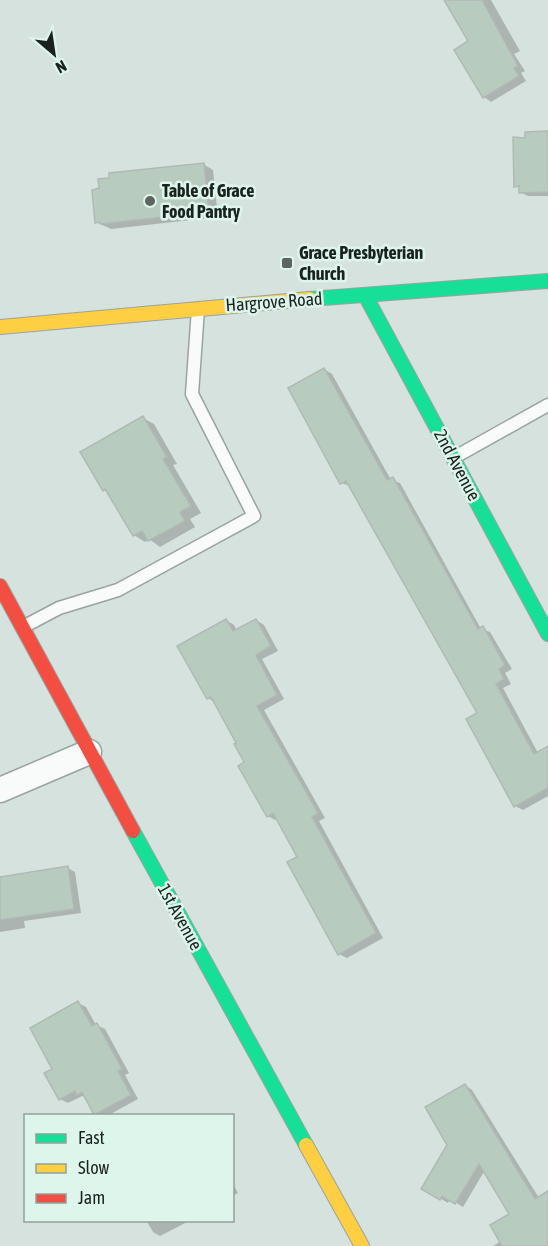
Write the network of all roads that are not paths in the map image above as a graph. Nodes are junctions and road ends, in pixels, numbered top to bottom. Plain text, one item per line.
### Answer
1 (548, 281) edge
2 (365, 295) junction
3 (198, 308) junction
4 (0, 327) edge
5 (548, 405) edge
6 (453, 458) junction
7 (0, 586) edge
8 (22, 628) junction
9 (548, 634) edge
10 (89, 752) junction
11 (0, 790) edge
12 (362, 1246) edge

1 - 2 street, Hargrove Road
2 - 3 street, Hargrove Road
2 - 6 street, 2nd Avenue
3 - 4 street, Hargrove Road
3 - 8 lane
5 - 6 lane
6 - 9 street, 2nd Avenue
7 - 8 street, 1st Avenue
8 - 10 street, 1st Avenue
10 - 11 street
10 - 12 street, 1st Avenue

